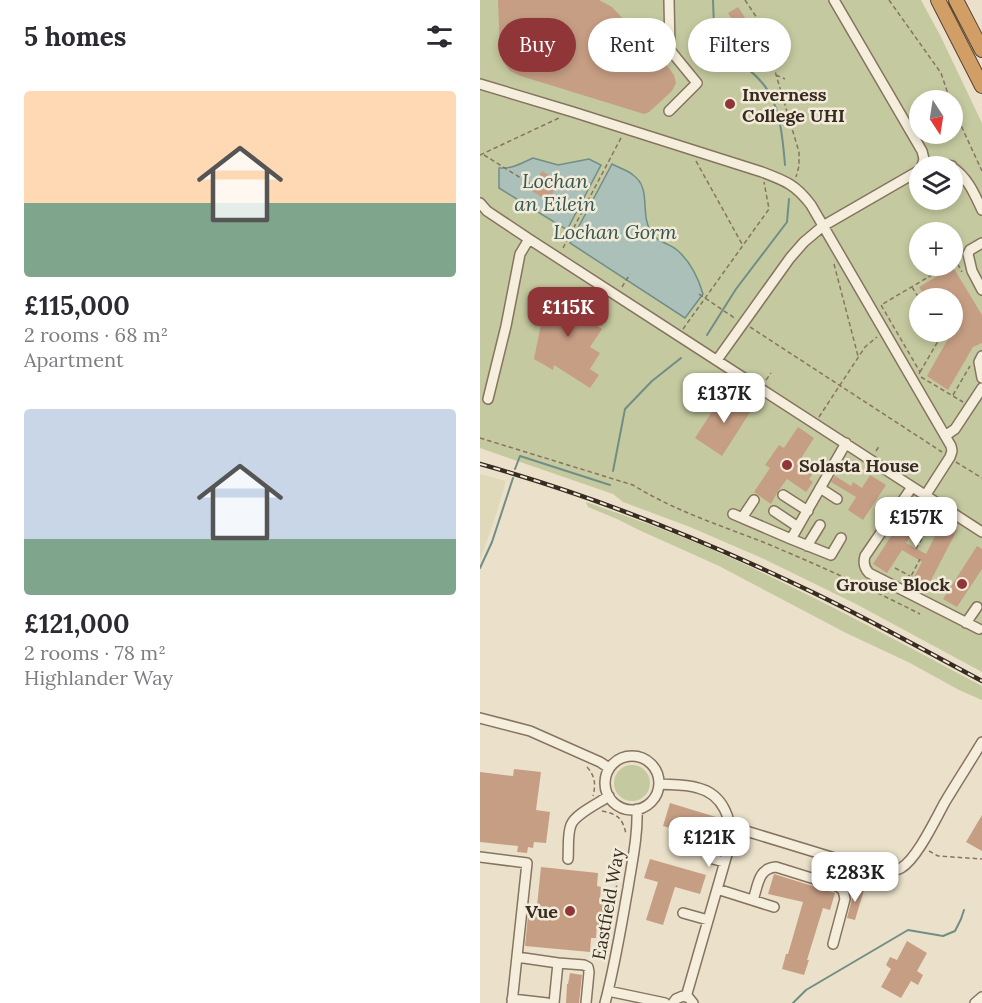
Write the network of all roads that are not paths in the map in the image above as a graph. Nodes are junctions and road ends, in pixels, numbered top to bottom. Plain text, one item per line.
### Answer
1 (669, 0) edge
2 (834, 0) edge
3 (938, 0) edge
4 (956, 0) edge
5 (982, 50) edge
6 (480, 84) edge
7 (982, 86) edge
8 (669, 111) dead end
9 (923, 156) edge
10 (909, 174) edge
11 (963, 176) edge
12 (480, 203) edge
13 (982, 210) edge
14 (823, 226) junction
15 (530, 239) junction
16 (982, 243) edge
17 (978, 274) edge
18 (982, 290) edge
19 (982, 356) edge
20 (717, 360) junction
21 (978, 366) edge
22 (982, 378) edge
23 (982, 388) edge
24 (488, 399) dead end
25 (945, 436) junction
26 (846, 443) junction
27 (912, 487) junction
28 (820, 488) junction
29 (783, 495) dead end
30 (925, 496) junction
31 (837, 499) dead end
32 (754, 500) dead end
33 (774, 511) dead end
34 (807, 511) junction
35 (820, 525) dead end
36 (798, 527) junction
37 (982, 532) edge
38 (842, 538) dead end
39 (791, 539) junction
40 (807, 546) junction
41 (977, 607) dead end
42 (966, 623) junction
43 (979, 629) dead end
44 (480, 718) edge
45 (982, 742) edge
46 (609, 768) junction
47 (660, 784) junction
48 (609, 796) junction
49 (637, 809) junction
50 (731, 825) junction
51 (703, 847) dead end
52 (480, 857) edge
53 (568, 859) dead end
54 (724, 862) junction
55 (717, 889) junction
56 (753, 900) junction
57 (774, 907) dead end
58 (683, 913) dead end
59 (708, 920) junction
60 (833, 944) dead end
61 (516, 957) junction
62 (558, 963) junction
63 (608, 991) junction
64 (982, 997) edge
65 (689, 1000) edge
66 (512, 1001) edge
67 (547, 1003) edge
68 (554, 1003) edge
69 (586, 1003) edge
70 (605, 1003) edge
71 (665, 1003) edge
72 (673, 1003) edge
73 (975, 1003) edge

1 - 8 street
2 - 9 street
3 - 7 highway
4 - 5 highway
6 - 14 street
10 - 14 street
11 - 13 street
12 - 15 street
14 - 20 street
14 - 25 street
15 - 20 street
15 - 24 street
16 - 17 street
17 - 18 street
19 - 21 street
20 - 26 street
21 - 22 street
23 - 25 street
25 - 30 street
26 - 27 street
26 - 28 street
27 - 30 street
27 - 42 street
28 - 31 street
28 - 34 street
29 - 34 street
30 - 37 street
32 - 39 street
33 - 36 street
34 - 36 street
35 - 40 street
36 - 39 street
38 - 40 street
39 - 40 street
41 - 42 street
42 - 43 street
44 - 46 street
45 - 50 street
46 - 47 street
46 - 48 street
47 - 49 street
47 - 50 street
48 - 49 street
48 - 53 street
49 - 63 street, Eastfield Way
50 - 54 street
51 - 54 street
52 - 61 street
54 - 55 street
55 - 56 street
55 - 59 street
56 - 57 street
56 - 60 street
58 - 59 street
59 - 65 street
61 - 62 street
61 - 66 street
62 - 68 street
62 - 69 street
63 - 70 street, Eastfield Way
63 - 71 street
64 - 73 street
65 - 72 street
66 - 67 street

